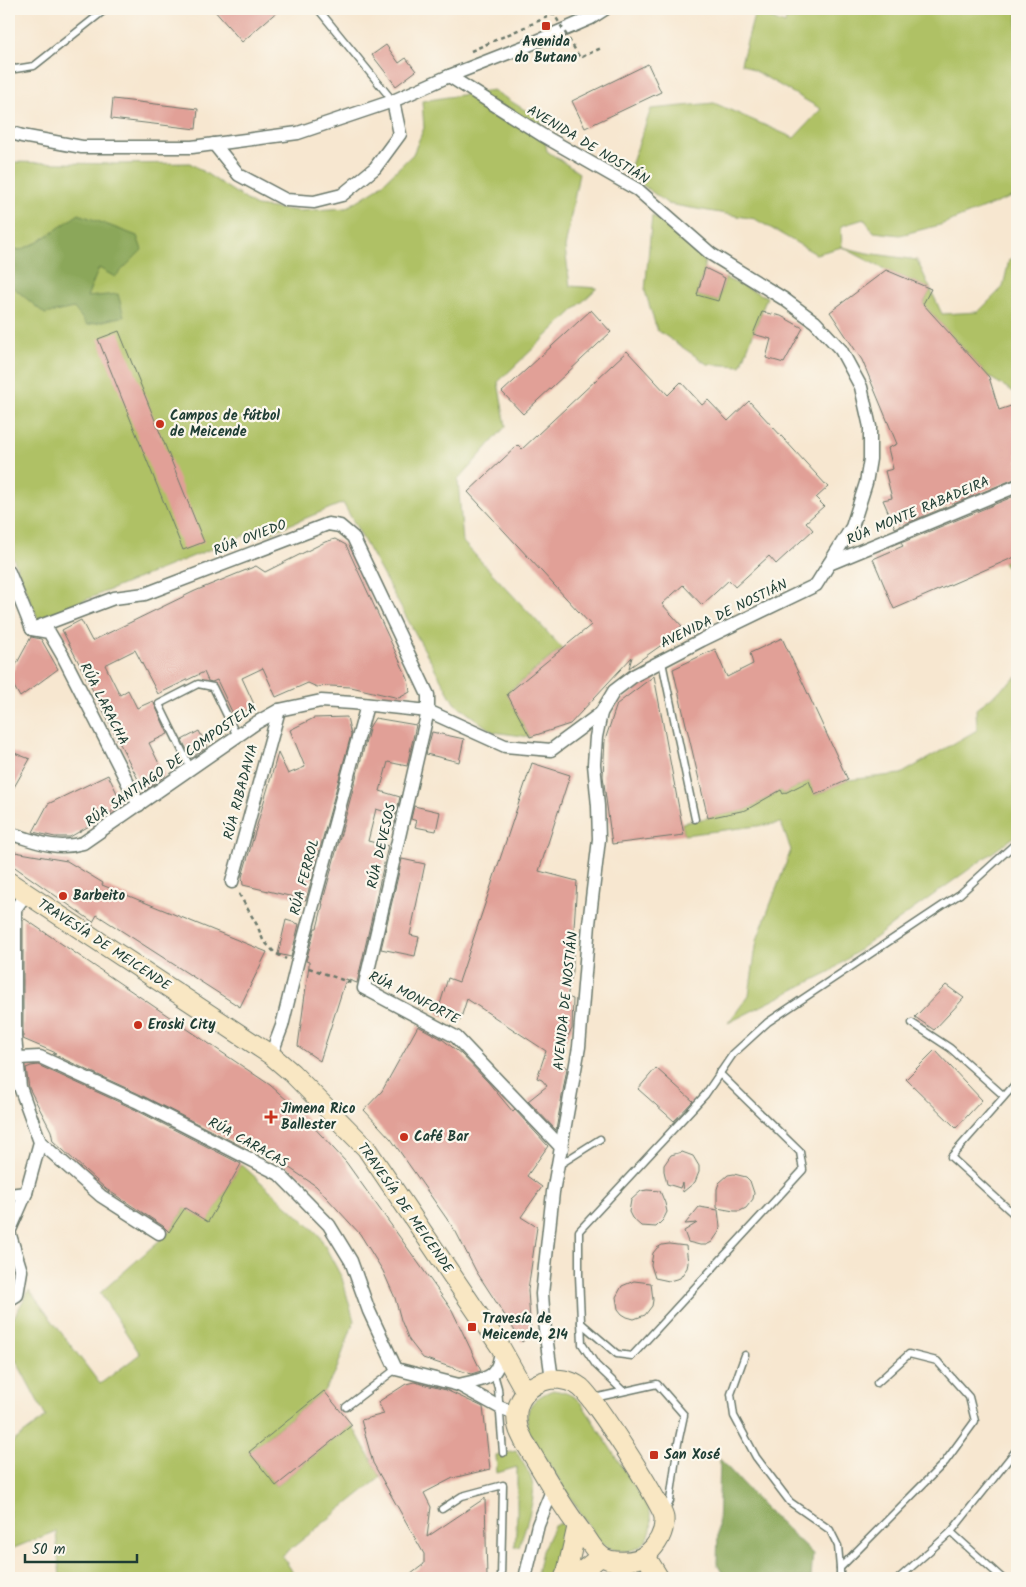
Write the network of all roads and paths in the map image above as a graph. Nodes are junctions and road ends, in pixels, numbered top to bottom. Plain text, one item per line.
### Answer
1 (106, 9) edge
2 (318, 9) edge
3 (606, 9) edge
4 (601, 48) dead end
5 (470, 51) dead end
6 (9, 66) edge
7 (449, 76) junction
8 (393, 101) junction
9 (9, 132) edge
10 (214, 144) junction
11 (1017, 486) edge
12 (830, 564) junction
13 (9, 572) edge
14 (32, 629) junction
15 (662, 662) junction
16 (366, 705) junction
17 (279, 710) junction
18 (428, 711) junction
19 (601, 713) junction
20 (237, 736) junction
21 (191, 769) junction
22 (139, 805) junction
23 (695, 819) dead end
24 (9, 833) edge
25 (1017, 842) edge
26 (9, 882) edge
27 (232, 882) joint
28 (26, 894) junction
29 (294, 963) junction
30 (364, 988) junction
31 (912, 1023) dead end
32 (12, 1037) edge
33 (271, 1055) junction
34 (18, 1058) junction
35 (718, 1074) junction
36 (1017, 1082) edge
37 (1004, 1096) junction
38 (600, 1139) dead end
39 (40, 1142) junction
40 (562, 1148) junction
41 (559, 1165) junction
42 (26, 1193) junction
43 (9, 1195) edge
44 (1017, 1217) edge
45 (9, 1232) edge
46 (159, 1233) dead end
47 (9, 1300) edge
48 (581, 1323) junction
49 (501, 1348) junction
50 (744, 1355) dead end
51 (396, 1369) junction
52 (494, 1374) junction
53 (552, 1379) junction
54 (877, 1384) dead end
55 (459, 1385) junction
56 (525, 1391) junction
57 (623, 1391) junction
58 (591, 1399) junction
59 (499, 1407) junction
60 (346, 1408) dead end
61 (517, 1414) junction
62 (1017, 1449) edge
63 (503, 1452) dead end
64 (553, 1488) junction
65 (442, 1509) dead end
66 (664, 1516) junction
67 (577, 1527) junction
68 (951, 1532) junction
69 (645, 1555) junction
70 (601, 1556) junction
71 (840, 1568) junction
72 (501, 1578) edge
73 (525, 1578) edge
74 (564, 1578) edge
75 (577, 1578) edge
76 (659, 1578) edge
77 (840, 1578) edge
78 (899, 1578) edge
79 (1002, 1578) edge

1 - 6 lane
2 - 8 lane
3 - 7 street
4 - 5 path, bridge
7 - 8 street
7 - 12 street, AVENIDA DE NOSTIÁN
8 - 10 street
8 - 10 street
9 - 10 street
11 - 12 street, RÚA MONTE RABADEIRA
12 - 15 street, AVENIDA DE NOSTIÁN
13 - 14 street
14 - 18 street, RÚA OVIEDO
14 - 22 street, RÚA LARACHA
15 - 19 street, AVENIDA DE NOSTIÁN
15 - 23 lane
16 - 17 street, RÚA SANTIAGO DE COMPOSTELA
16 - 18 street, RÚA SANTIAGO DE COMPOSTELA
16 - 29 street, RÚA FERROL
17 - 20 street, RÚA SANTIAGO DE COMPOSTELA
17 - 27 street, RÚA RIBADAVIA
18 - 19 street, RÚA SANTIAGO DE COMPOSTELA
18 - 30 street, RÚA DEVESOS
19 - 40 street, AVENIDA DE NOSTIÁN
20 - 21 street, RÚA SANTIAGO DE COMPOSTELA
20 - 21 lane
21 - 22 street, RÚA SANTIAGO DE COMPOSTELA
22 - 24 street, RÚA SANTIAGO DE COMPOSTELA
25 - 35 lane
26 - 28 main road, TRAVESÍA DE MEICENDE
27 - 29 path, RÚA MONFORTE
28 - 32 street
28 - 33 main road, TRAVESÍA DE MEICENDE
29 - 30 path, RÚA MONFORTE
29 - 33 street, RÚA FERROL
30 - 40 street, RÚA MONFORTE
31 - 37 lane
32 - 34 street
33 - 49 main road, TRAVESÍA DE MEICENDE
34 - 39 street
34 - 51 street, RÚA CARACAS
35 - 48 lane
35 - 48 lane
36 - 37 lane
37 - 44 lane
38 - 41 lane
39 - 42 street
39 - 46 street
40 - 41 street, AVENIDA DE NOSTIÁN
41 - 53 street, AVENIDA DE NOSTIÁN
42 - 43 street
42 - 45 street
45 - 47 street
48 - 57 lane
49 - 52 street
49 - 56 main road, TRAVESÍA DE MEICENDE
50 - 71 lane
51 - 55 street
51 - 60 lane
52 - 55 street
52 - 59 lane
53 - 56 main road
53 - 58 main road
54 - 71 lane
55 - 59 street
56 - 61 main road
57 - 58 lane
57 - 66 lane
58 - 66 main road
59 - 61 street
59 - 63 lane
61 - 64 main road
62 - 68 lane
64 - 67 main road
64 - 73 street
65 - 72 lane
66 - 69 main road
67 - 70 main road
67 - 74 main road
68 - 78 lane
68 - 79 lane
69 - 70 main road
69 - 76 main road
70 - 75 main road
71 - 77 lane

